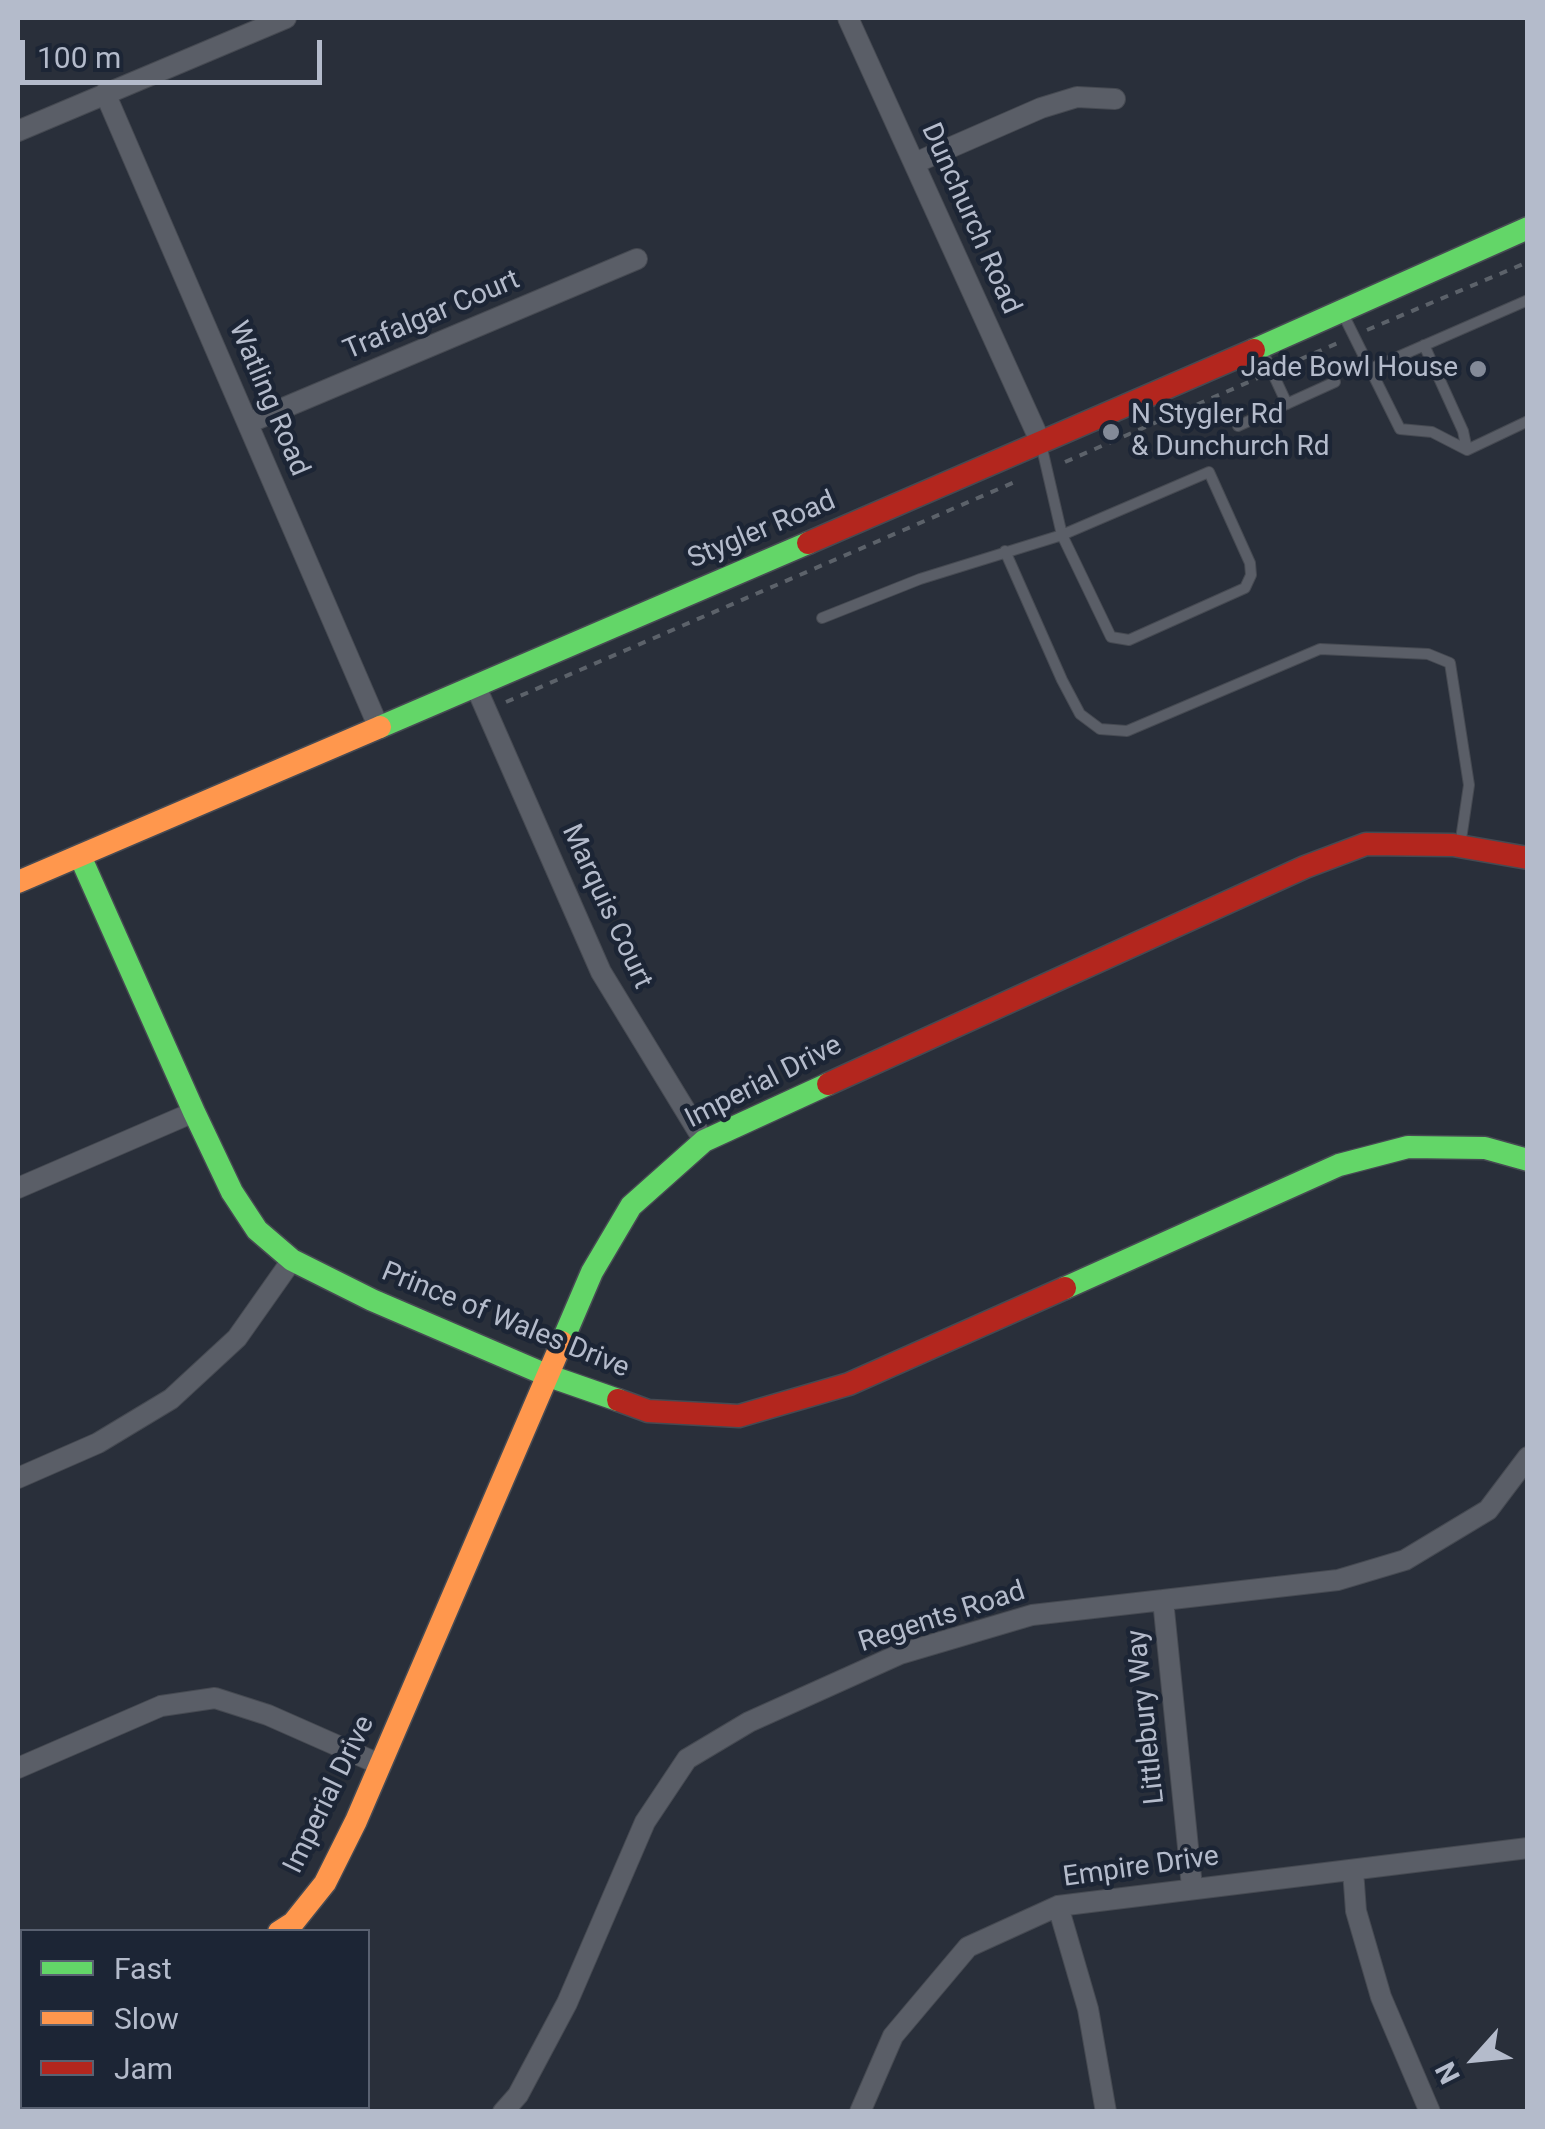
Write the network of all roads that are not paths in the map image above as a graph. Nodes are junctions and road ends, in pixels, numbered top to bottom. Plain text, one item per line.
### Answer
1 (230, 18) edge
2 (286, 18) edge
3 (848, 18) edge
4 (239, 38) junction
5 (104, 93) junction
6 (1114, 99) dead end
7 (18, 130) edge
8 (914, 163) junction
9 (1528, 228) edge
10 (637, 259) dead end
11 (1528, 300) edge
12 (1341, 311) junction
13 (1424, 345) junction
14 (1261, 347) junction
15 (1370, 368) junction
16 (1335, 382) dead end
17 (1286, 404) junction
18 (1528, 422) edge
19 (248, 423) junction
20 (1238, 426) dead end
21 (1041, 443) junction
22 (1467, 450) junction
23 (1062, 536) junction
24 (1004, 551) junction
25 (822, 618) dead end
26 (476, 687) junction
27 (379, 728) junction
28 (1460, 846) junction
29 (80, 856) junction
30 (1528, 858) edge
31 (18, 882) edge
32 (194, 1112) junction
33 (704, 1141) junction
34 (1528, 1160) edge
35 (18, 1188) edge
36 (292, 1260) junction
37 (549, 1376) junction
38 (1528, 1457) edge
39 (18, 1478) edge
40 (1163, 1600) junction
41 (379, 1764) junction
42 (18, 1768) edge
43 (1528, 1848) edge
44 (1354, 1870) junction
45 (1192, 1888) junction
46 (1058, 1906) junction
47 (283, 1929) edge
48 (503, 2112) edge
49 (860, 2112) edge
50 (1106, 2112) edge
51 (1430, 2112) edge

1 - 4 street
2 - 4 street
3 - 8 street, Dunchurch Road
4 - 5 street
5 - 7 street
5 - 19 street, Watling Road
6 - 8 street
8 - 21 street, Dunchurch Road
9 - 12 street, Stygler Road
10 - 19 street, Trafalgar Court
11 - 13 lane
12 - 14 street, Stygler Road
12 - 15 lane
13 - 15 lane
13 - 22 lane
14 - 17 lane
14 - 21 street, Stygler Road
15 - 22 lane
16 - 17 lane
17 - 20 lane
18 - 22 lane
19 - 27 street, Watling Road
21 - 23 lane
21 - 26 street, Stygler Road
23 - 23 lane
23 - 24 lane
24 - 25 lane
24 - 28 lane
26 - 27 street, Stygler Road
26 - 33 street, Marquis Court
27 - 29 street, Stygler Road
28 - 30 street, Imperial Drive
28 - 33 street, Imperial Drive
29 - 31 street, Stygler Road
29 - 32 street, Prince of Wales Drive
32 - 35 street
32 - 36 street, Prince of Wales Drive
33 - 37 street, Imperial Drive
34 - 37 street, Prince of Wales Drive
36 - 37 street, Prince of Wales Drive
36 - 39 street
37 - 41 street, Imperial Drive
38 - 40 street, Regents Road
40 - 45 street, Littlebury Way
40 - 48 street, Regents Road
41 - 42 street
41 - 47 street, Imperial Drive
43 - 44 street, Empire Drive
44 - 45 street, Empire Drive
44 - 51 street
45 - 46 street, Empire Drive
46 - 49 street, Empire Drive
46 - 50 street

